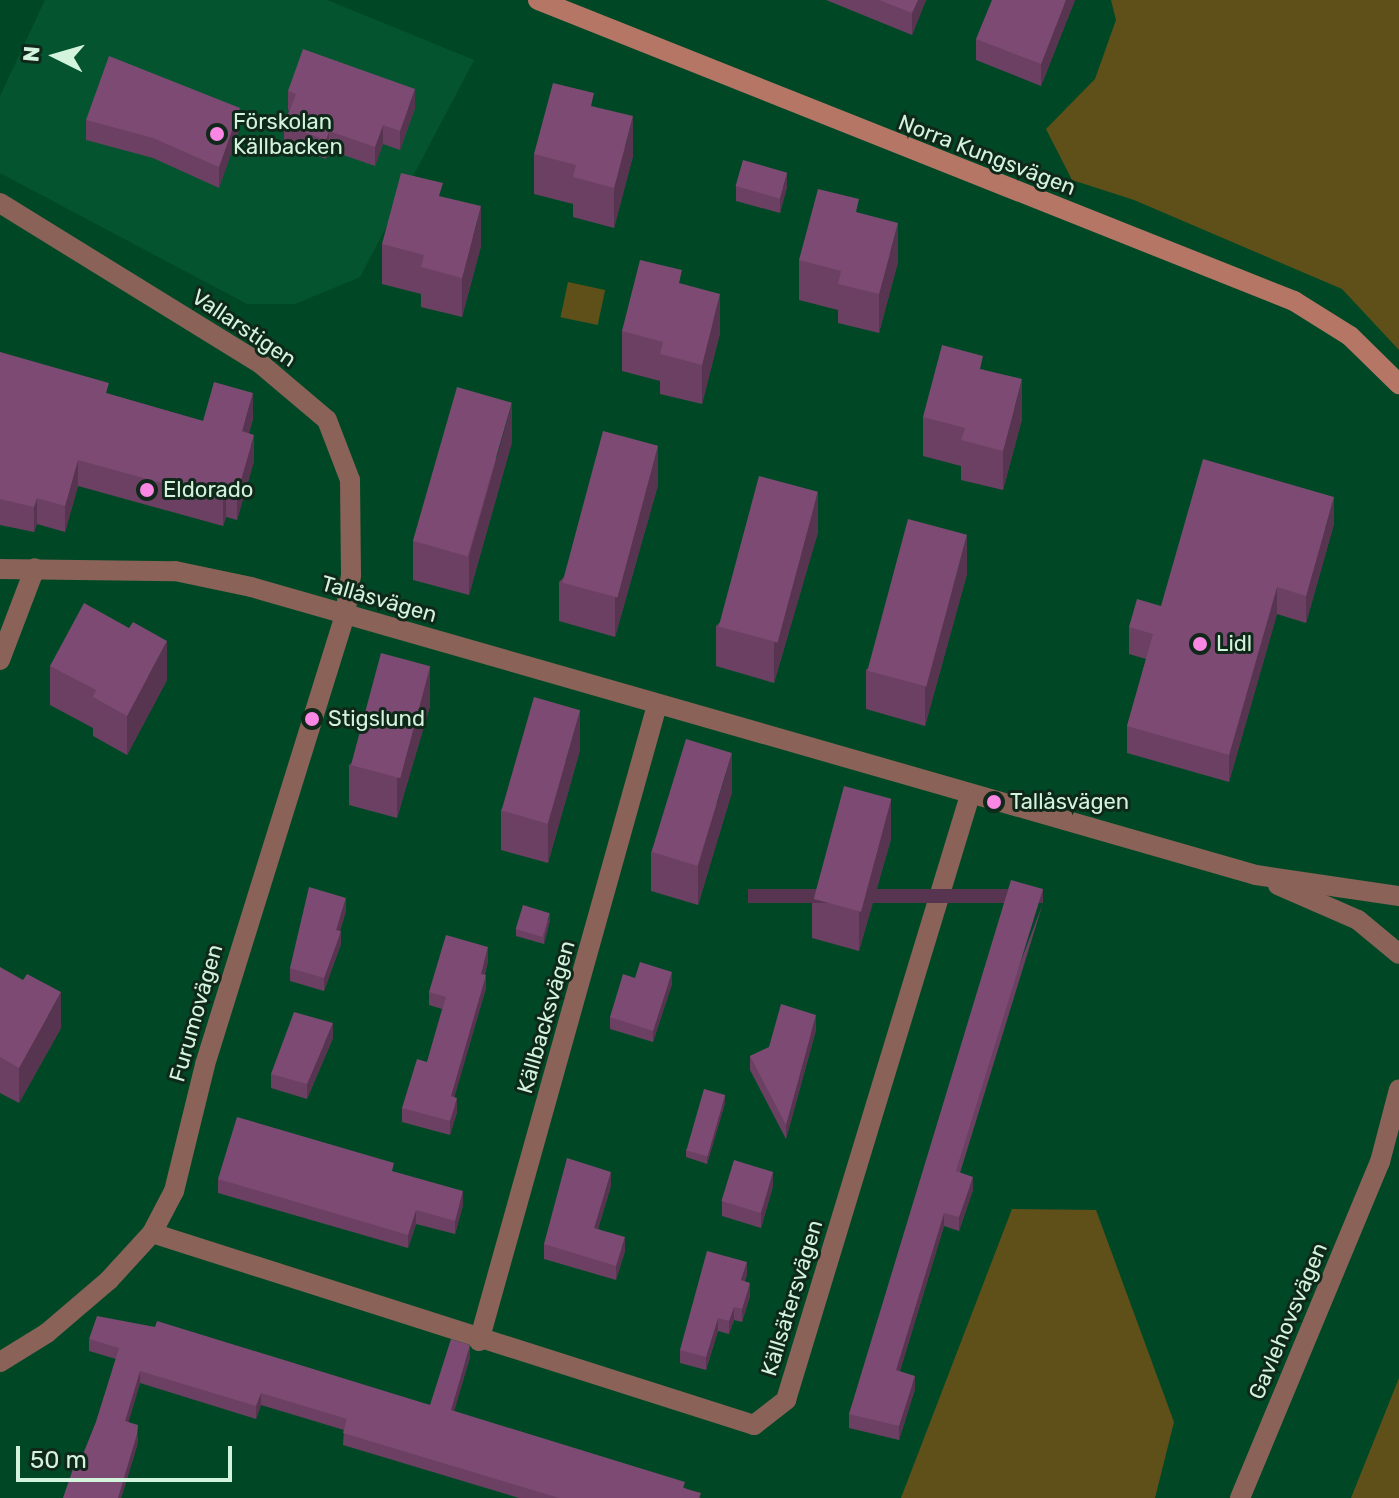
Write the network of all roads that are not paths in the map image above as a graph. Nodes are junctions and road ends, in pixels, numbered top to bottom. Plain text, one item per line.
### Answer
1 (538, 0) edge
2 (0, 203) edge
3 (1399, 384) edge
4 (35, 568) junction
5 (0, 569) edge
6 (345, 615) junction
7 (0, 660) edge
8 (657, 705) junction
9 (970, 795) junction
10 (1256, 875) junction
11 (1399, 896) edge
12 (1399, 954) edge
13 (1399, 1089) edge
14 (1399, 1133) edge
15 (1380, 1162) junction
16 (152, 1233) junction
17 (479, 1341) junction
18 (0, 1362) edge
19 (1240, 1498) edge

1 - 3 street, Norra Kungsvägen
2 - 6 street, Vallarstigen
4 - 5 street, Tallåsvägen
4 - 6 street, Tallåsvägen
4 - 7 street
6 - 8 street, Tallåsvägen
6 - 16 street, Furumovägen
8 - 9 street, Tallåsvägen
8 - 17 street, Källbacksvägen
9 - 10 street, Tallåsvägen
9 - 17 street, Källsätersvägen
10 - 11 street, Tallåsvägen
10 - 12 street, Tallåsvägen
13 - 15 street, Gavlehovsvägen
14 - 15 street, Gavlehovsvägen
15 - 19 street, Gavlehovsvägen
16 - 17 street, Källsätersvägen
16 - 18 street, Furumovägen

